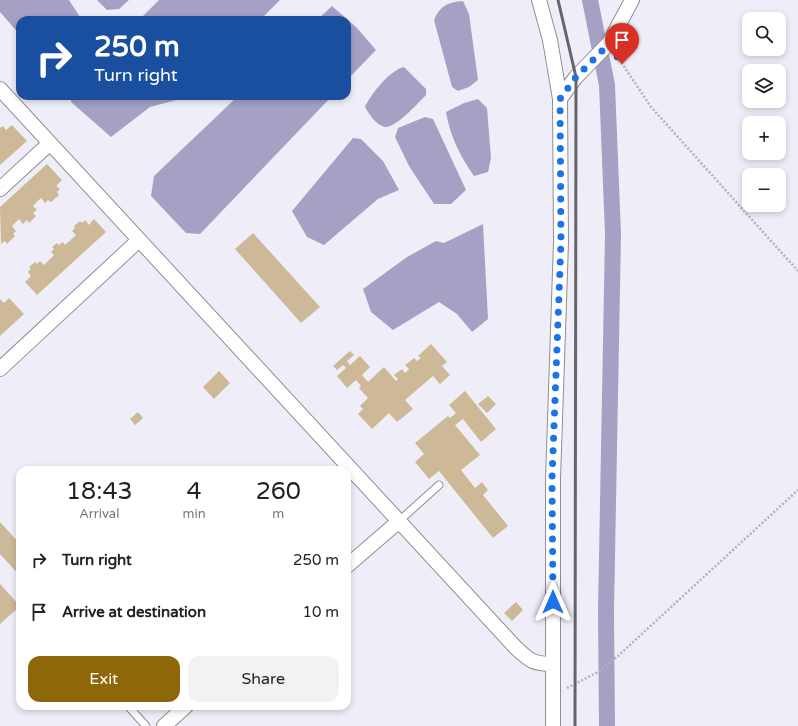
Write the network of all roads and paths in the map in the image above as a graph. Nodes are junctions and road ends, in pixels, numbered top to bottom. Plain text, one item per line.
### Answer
1 (539, 0) edge
2 (632, 0) edge
3 (609, 44) junction
4 (0, 90) edge
5 (560, 99) junction
6 (50, 143) junction
7 (0, 188) edge
8 (139, 240) junction
9 (798, 271) edge
10 (0, 369) edge
11 (347, 466) edge
12 (351, 471) edge
13 (439, 486) dead end
14 (798, 490) edge
15 (398, 522) junction
16 (351, 563) edge
17 (553, 664) junction
18 (554, 696) junction
19 (132, 710) edge
20 (182, 710) edge
21 (146, 726) edge
22 (164, 726) edge
23 (553, 726) edge

1 - 5 street
2 - 3 street
3 - 5 street
3 - 9 path
4 - 6 street
5 - 17 street
6 - 7 street
6 - 8 street
8 - 10 street
8 - 11 street
12 - 15 street
13 - 15 lane
14 - 18 path
15 - 16 street
15 - 17 street
17 - 18 street
18 - 23 street
19 - 21 lane
20 - 22 street

